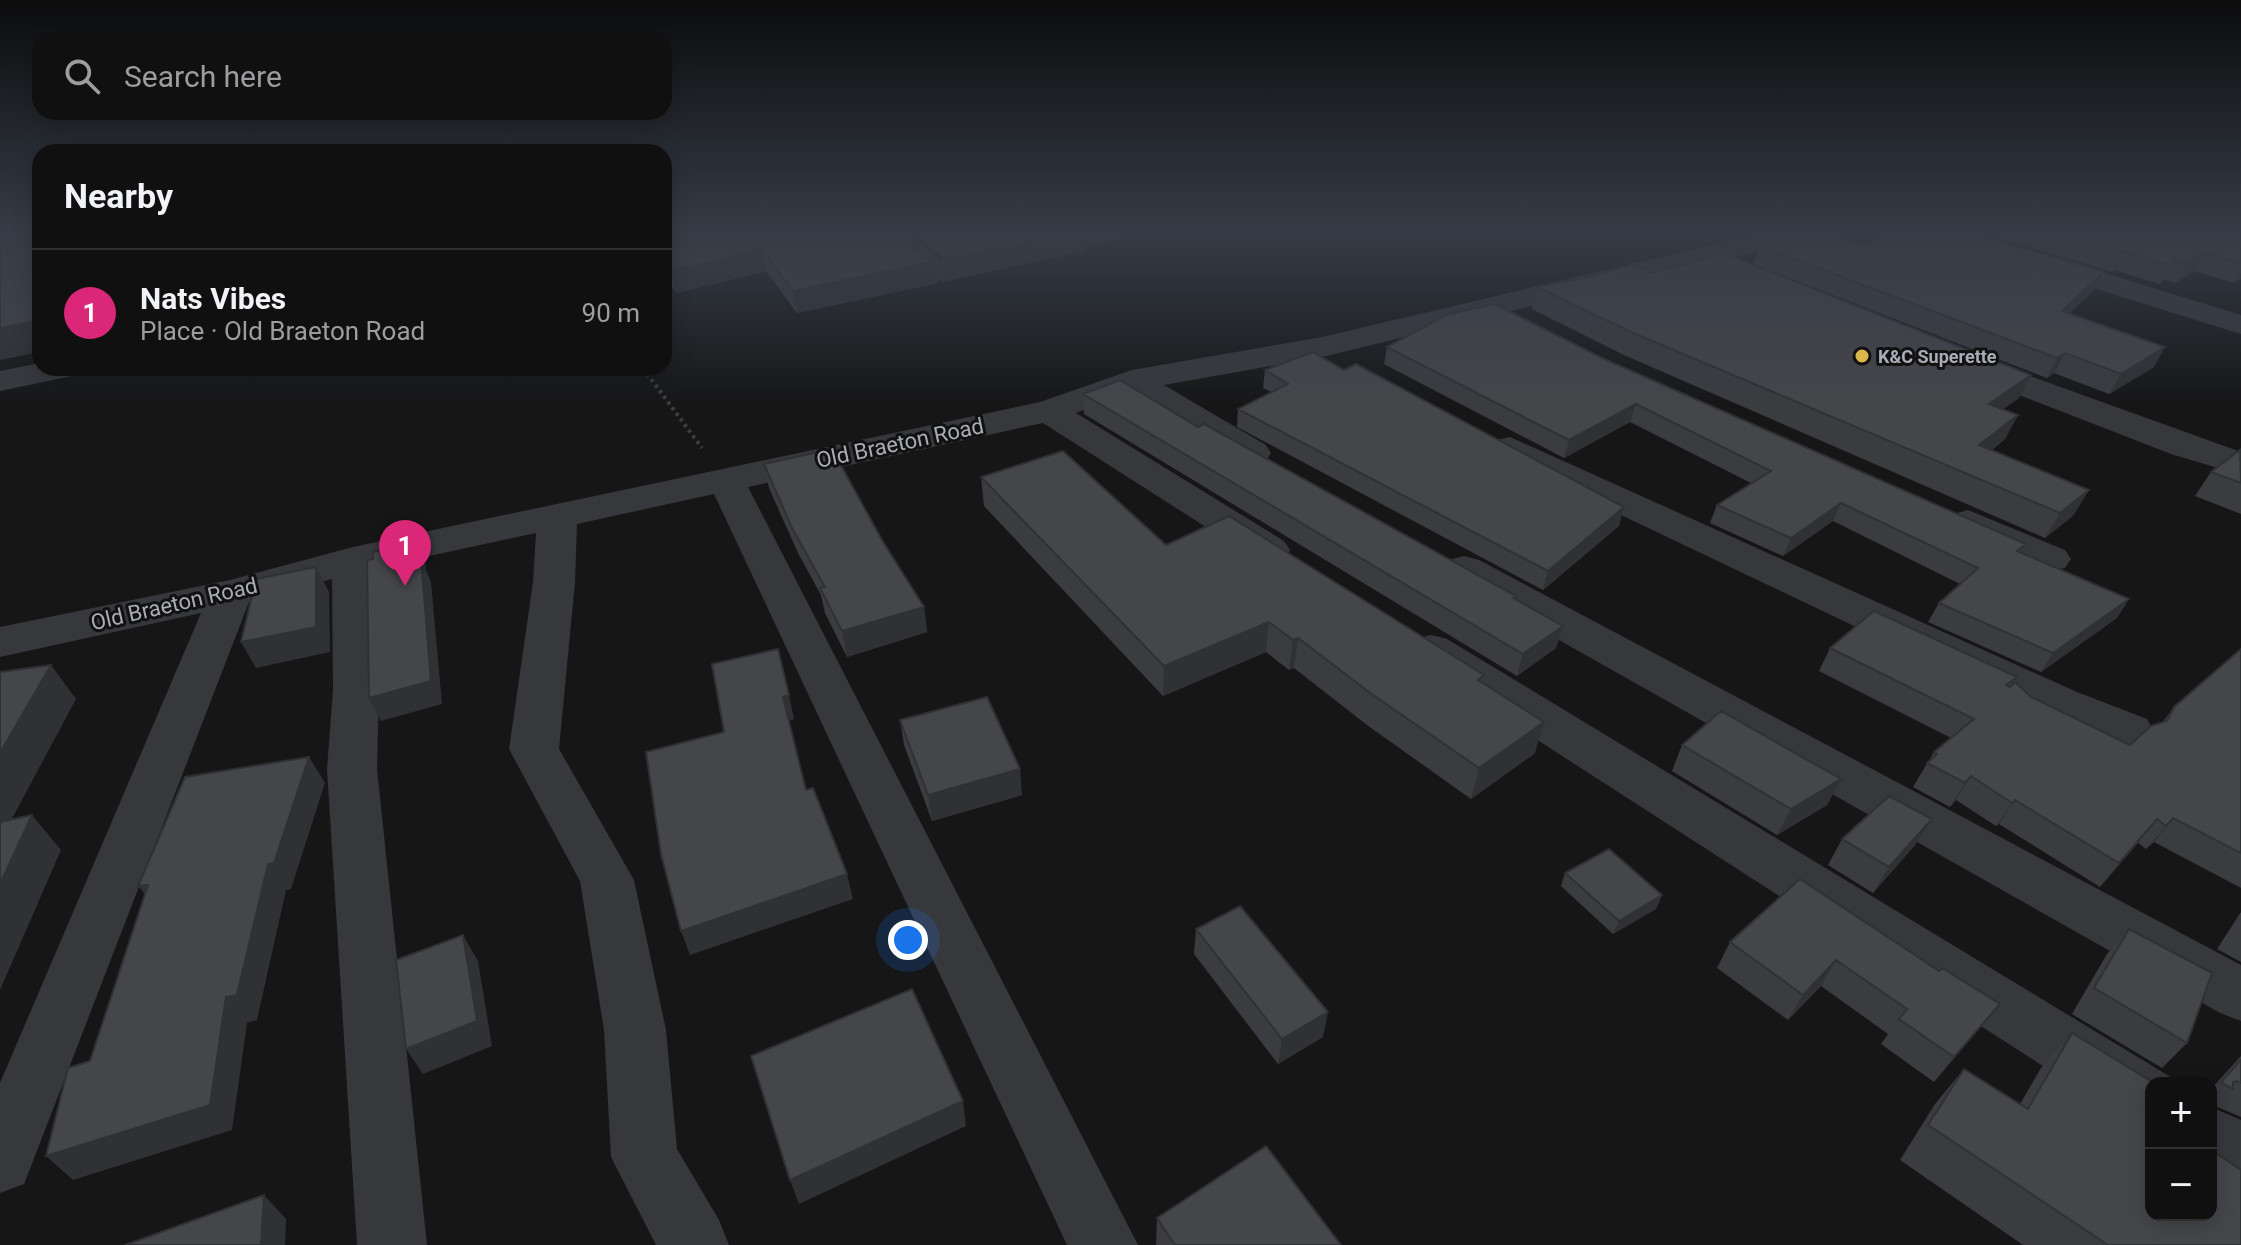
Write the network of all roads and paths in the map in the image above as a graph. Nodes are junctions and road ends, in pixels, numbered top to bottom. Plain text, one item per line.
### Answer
1 (1548, 291) edge
2 (2132, 291) edge
3 (1492, 304) junction
4 (2241, 325) edge
5 (1545, 331) edge
6 (1322, 347) junction
7 (1937, 351) edge
8 (32, 375) edge
9 (649, 376) edge
10 (1378, 377) edge
11 (1132, 380) junction
12 (0, 381) edge
13 (1049, 411) junction
14 (1475, 429) edge
15 (2241, 464) edge
16 (1291, 474) edge
17 (726, 480) junction
18 (1933, 507) edge
19 (557, 516) junction
20 (1430, 550) edge
21 (2050, 559) dead end
22 (353, 560) junction
23 (1304, 571) edge
24 (231, 593) junction
25 (1398, 630) edge
26 (0, 642) edge
27 (2130, 731) dead end
28 (2241, 995) edge
29 (2145, 1096) edge
30 (2217, 1142) edge
31 (2241, 1156) edge
32 (0, 1161) edge
33 (392, 1245) edge
34 (694, 1245) edge
35 (1103, 1245) edge

1 - 3 street, Old Braeton Road
2 - 4 street
3 - 5 street
3 - 6 street, Old Braeton Road
6 - 10 street
6 - 11 street, Old Braeton Road
7 - 15 street
8 - 12 street
9 - 17 path
11 - 13 street, Old Braeton Road
11 - 16 street
13 - 17 street, Old Braeton Road
13 - 23 street
14 - 27 street
17 - 19 street, Old Braeton Road
17 - 35 street
18 - 21 street
19 - 22 street, Old Braeton Road
19 - 34 street
20 - 28 street
22 - 24 street, Old Braeton Road
22 - 33 street
24 - 26 street, Old Braeton Road
24 - 32 street
25 - 29 street
30 - 31 street

